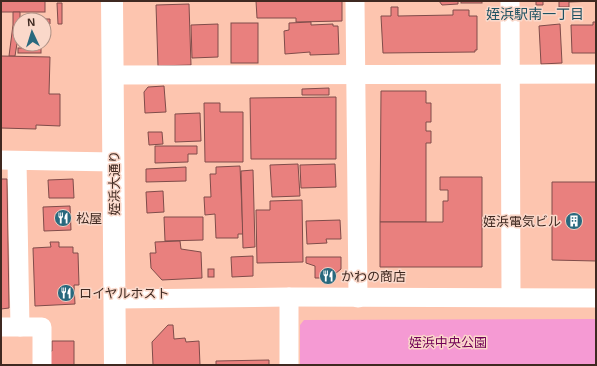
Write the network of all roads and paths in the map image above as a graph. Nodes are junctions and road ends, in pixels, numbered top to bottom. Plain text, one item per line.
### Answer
1 (112, 1) edge
2 (355, 1) edge
3 (510, 1) edge
4 (113, 74) junction
5 (356, 74) junction
6 (596, 74) edge
7 (510, 75) junction
8 (9, 160) edge
9 (114, 162) junction
10 (289, 297) junction
11 (511, 297) junction
12 (358, 298) junction
13 (596, 298) edge
14 (115, 299) junction
15 (1, 327) edge
16 (20, 327) junction
17 (42, 365) edge
18 (115, 365) edge
19 (289, 365) edge

1 - 4 main road, 姪浜大通り
2 - 5 street
3 - 7 street
4 - 5 street
4 - 9 main road, 姪浜大通り
5 - 7 street
5 - 12 street
6 - 7 street
7 - 11 street
8 - 9 street
8 - 16 street
9 - 14 main road, 姪浜大通り
10 - 12 street
10 - 14 street
10 - 19 street
11 - 12 street
11 - 13 street
14 - 18 main road, 姪浜大通り
15 - 16 street
16 - 17 street

